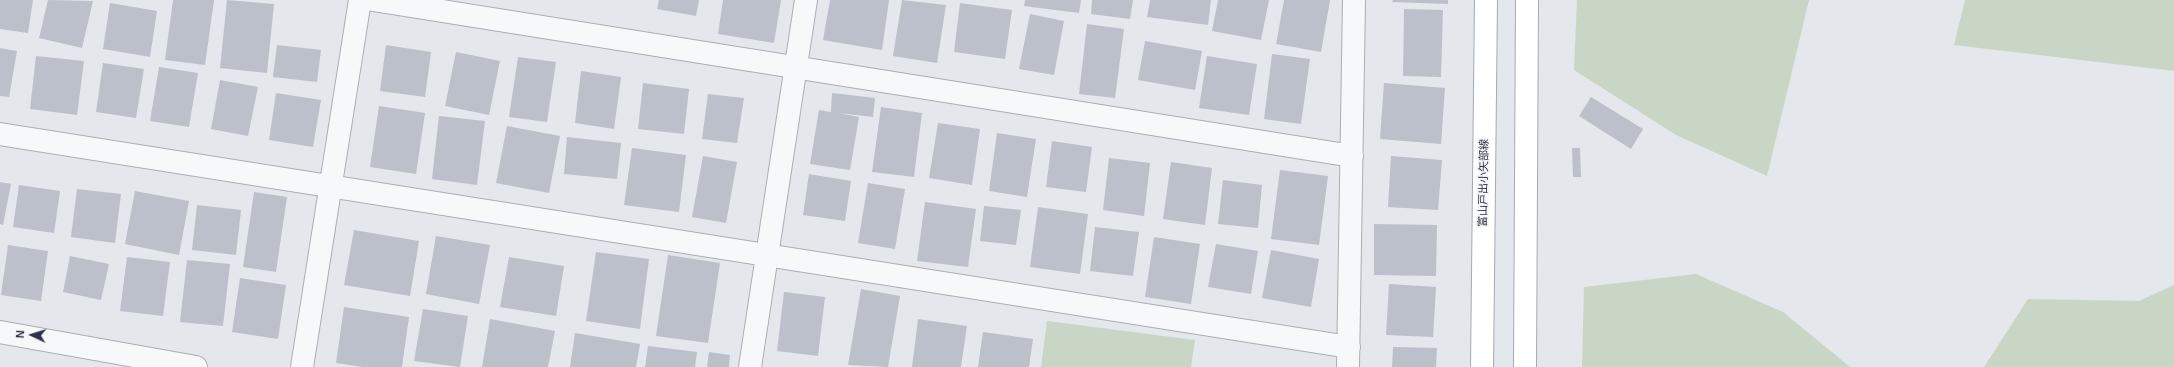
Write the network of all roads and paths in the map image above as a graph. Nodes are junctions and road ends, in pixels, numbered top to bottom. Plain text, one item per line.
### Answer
1 (360, 0) edge
2 (373, 0) edge
3 (806, 0) edge
4 (1354, 0) edge
5 (1486, 0) edge
6 (1527, 0) edge
7 (796, 67) junction
8 (0, 134) edge
9 (1352, 156) junction
10 (331, 186) junction
11 (767, 254) junction
12 (0, 332) edge
13 (1348, 357) edge
14 (100, 358) edge
15 (196, 367) edge
16 (302, 367) edge
17 (750, 367) edge
18 (1482, 367) edge
19 (1525, 367) edge

1 - 10 street
2 - 7 street
3 - 7 street
4 - 9 street
5 - 18 main road, 富山戸出小矢部線
6 - 19 main road
7 - 9 street
7 - 11 street
8 - 10 street
9 - 13 street
10 - 11 street
10 - 16 street
11 - 13 street
11 - 17 street
12 - 14 street
14 - 15 street

